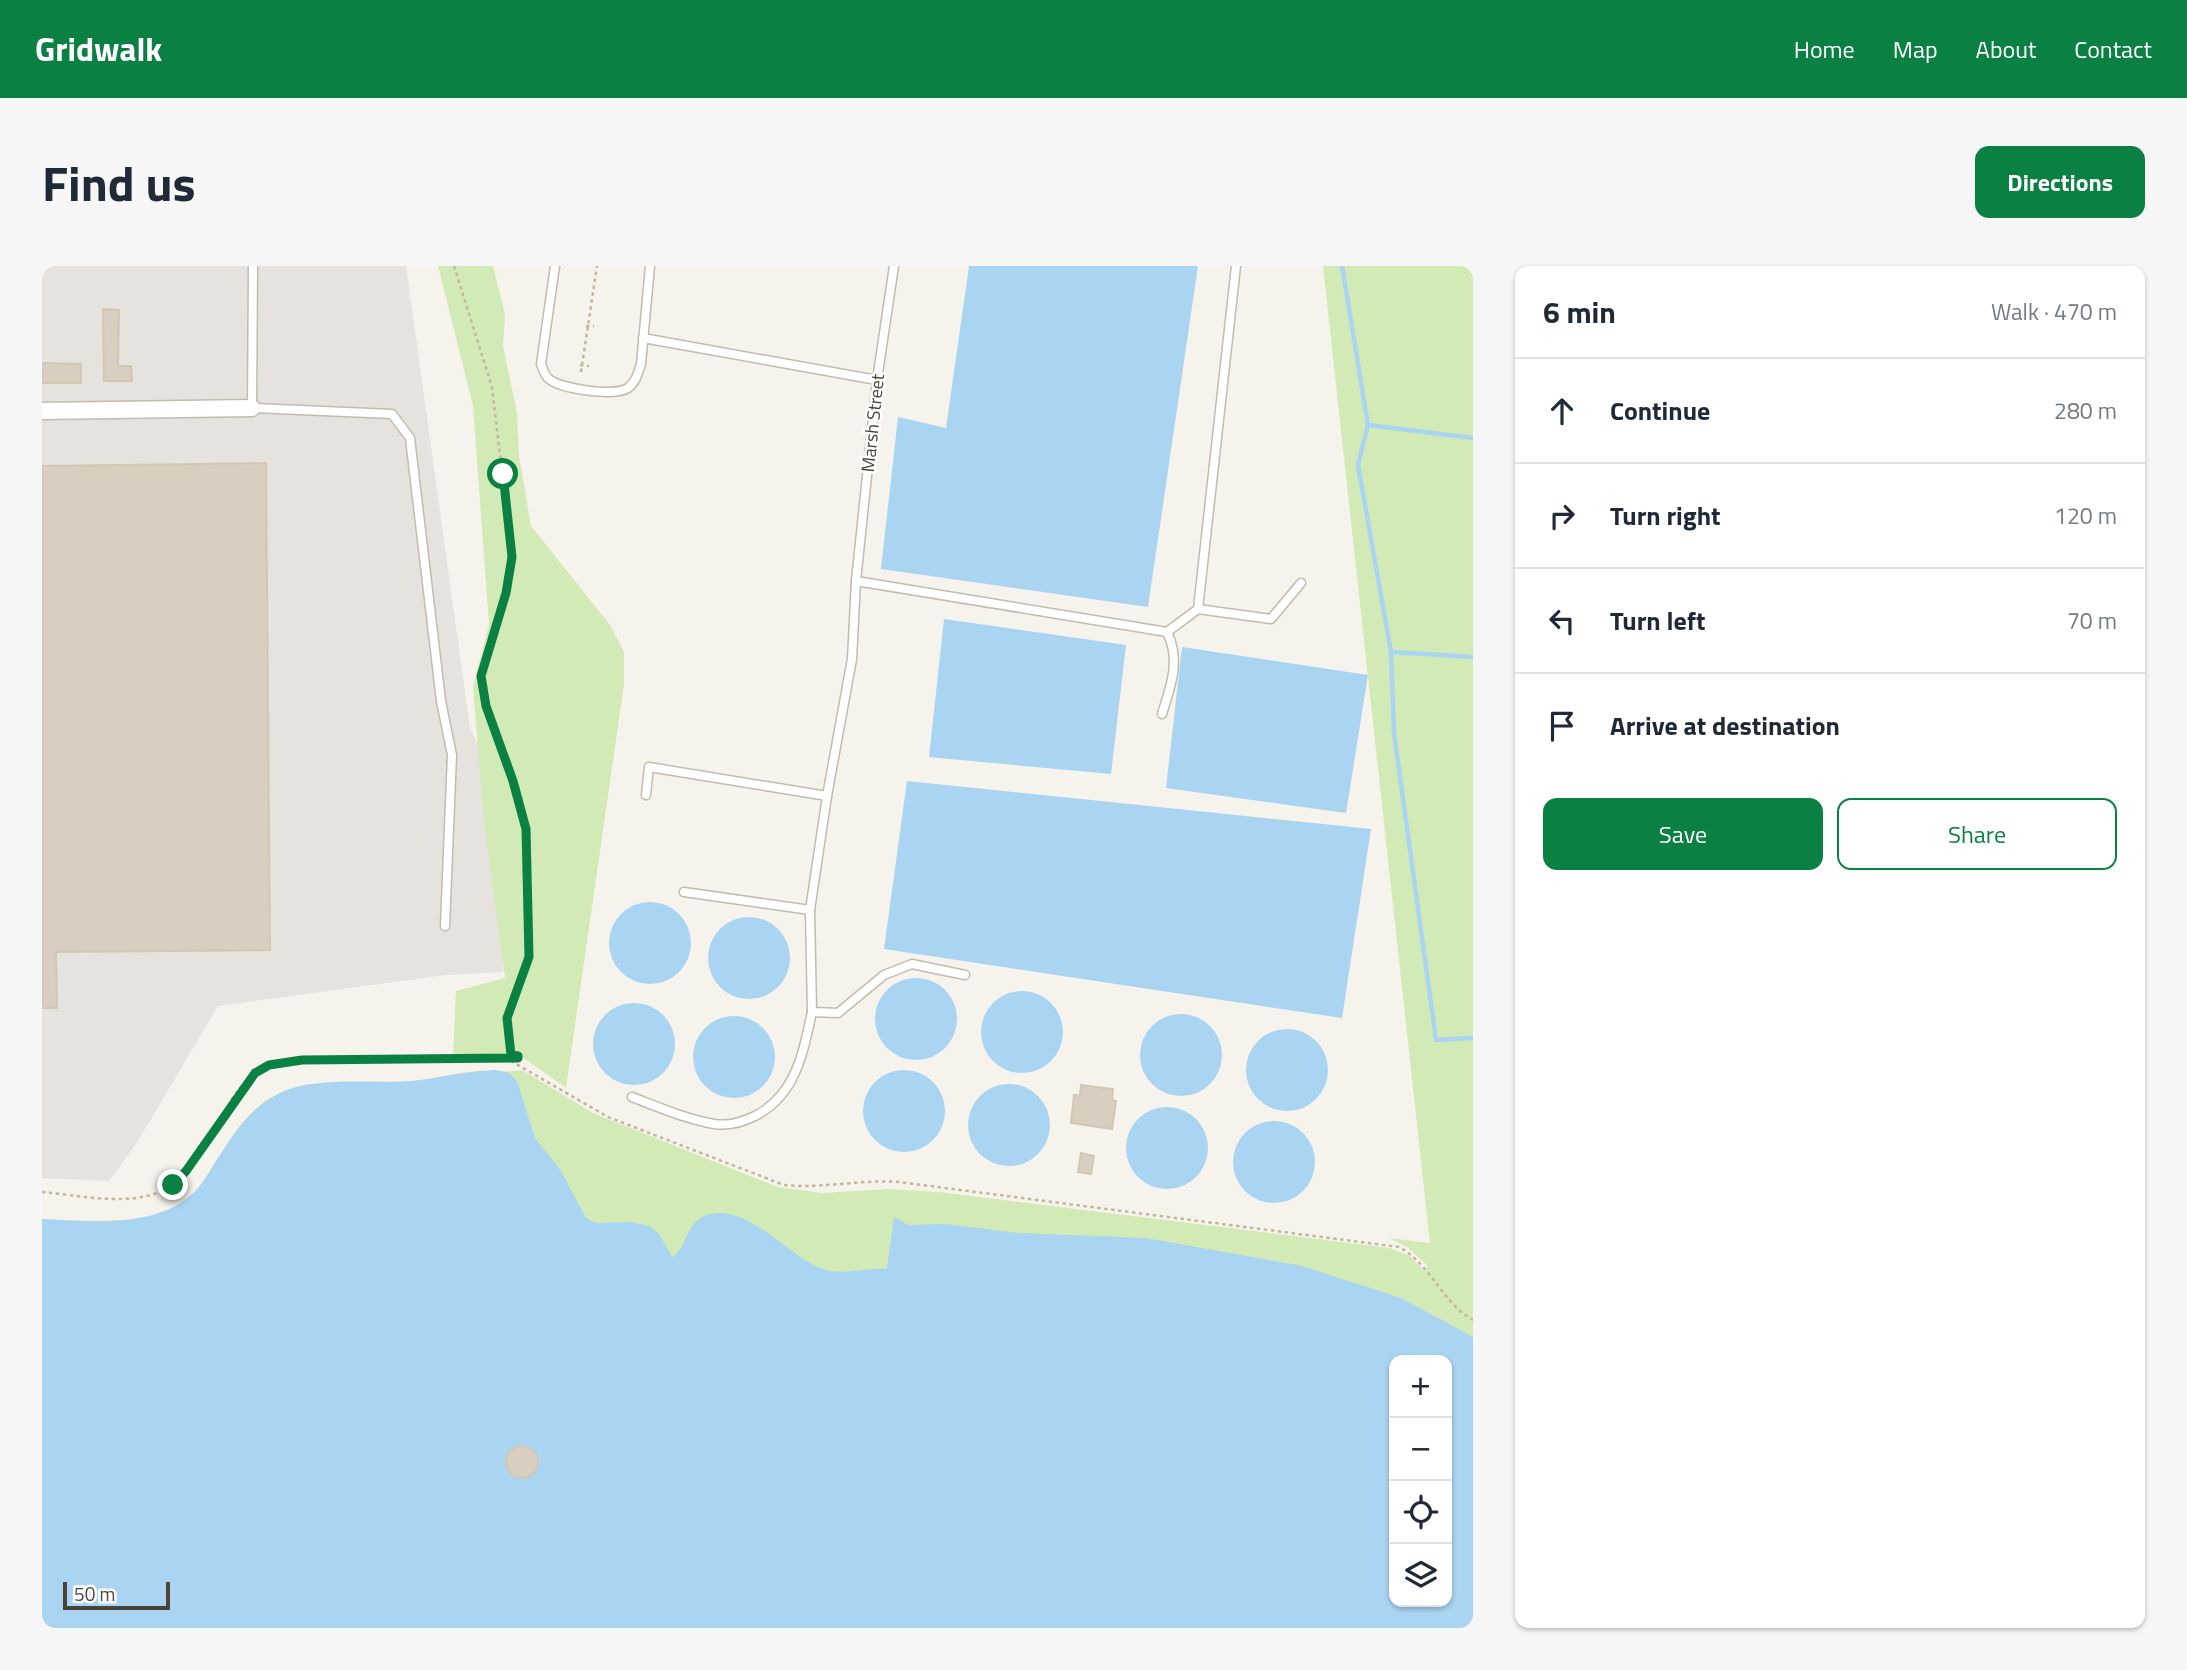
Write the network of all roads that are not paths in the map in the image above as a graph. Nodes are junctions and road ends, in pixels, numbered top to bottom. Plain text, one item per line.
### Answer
1 (253, 266) edge
2 (555, 266) edge
3 (650, 266) edge
4 (894, 266) edge
5 (1236, 266) edge
6 (643, 338) junction
7 (877, 380) junction
8 (252, 408) junction
9 (42, 411) edge
10 (856, 581) junction
11 (1301, 583) dead end
12 (1198, 608) junction
13 (1167, 632) junction
14 (1162, 714) dead end
15 (646, 795) dead end
16 (827, 796) junction
17 (684, 892) dead end
18 (810, 910) junction
19 (445, 926) dead end
20 (965, 975) dead end
21 (812, 1012) junction
22 (632, 1097) dead end

1 - 8 lane
2 - 6 lane
3 - 6 lane
4 - 7 lane, Marsh Street
5 - 12 lane
6 - 7 lane
7 - 10 lane, Marsh Street
8 - 9 street
8 - 19 lane
10 - 13 lane
10 - 16 lane, Marsh Street
11 - 12 lane
12 - 13 lane
13 - 14 lane
15 - 16 lane
16 - 18 lane, Marsh Street
17 - 18 lane
18 - 21 lane, Marsh Street
20 - 21 lane
21 - 22 lane, Marsh Street

